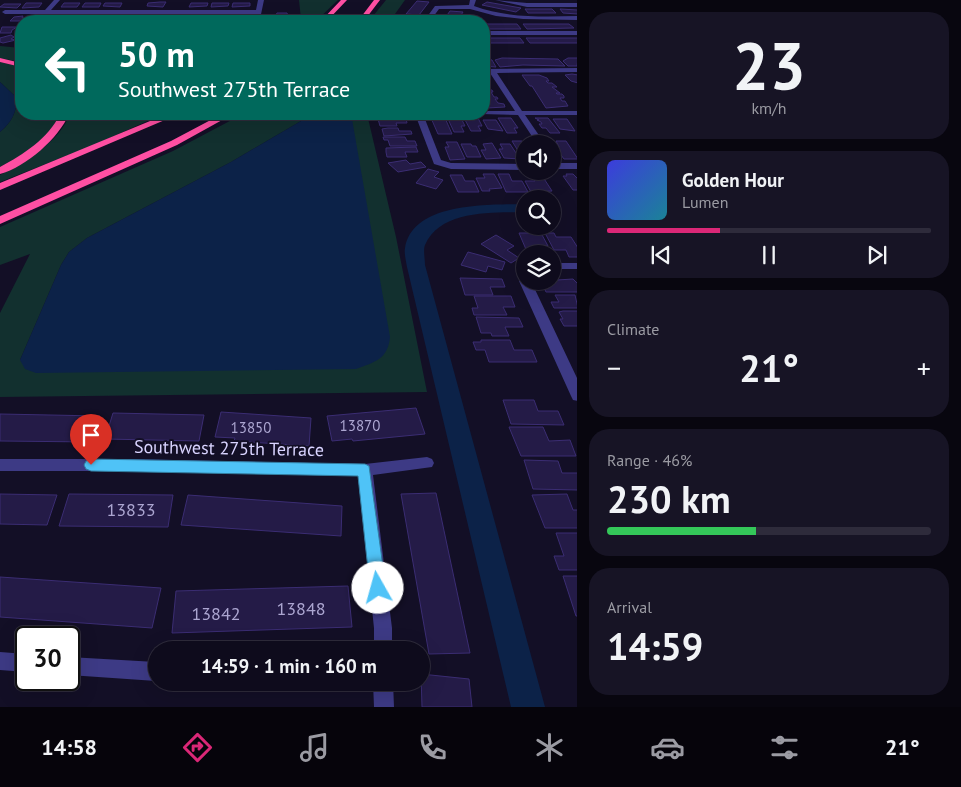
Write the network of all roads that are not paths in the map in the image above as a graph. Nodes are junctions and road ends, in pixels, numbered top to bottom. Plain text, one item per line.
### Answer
1 (57, 0) edge
2 (261, 0) edge
3 (344, 0) edge
4 (377, 0) edge
5 (473, 0) edge
6 (498, 0) edge
7 (577, 5) edge
8 (471, 7) junction
9 (5, 12) dead end
10 (47, 12) junction
11 (259, 12) junction
12 (44, 15) edge
13 (258, 15) edge
14 (330, 15) edge
15 (366, 15) edge
16 (431, 15) edge
17 (577, 18) edge
18 (490, 33) edge
19 (577, 33) edge
20 (0, 60) edge
21 (15, 64) edge
22 (577, 70) edge
23 (492, 71) joint
24 (577, 112) edge
25 (490, 113) edge
26 (520, 113) junction
27 (62, 120) edge
28 (160, 120) edge
29 (217, 120) edge
30 (421, 120) edge
31 (535, 135) edge
32 (561, 165) edge
33 (577, 166) edge
34 (516, 167) edge
35 (0, 172) edge
36 (0, 187) edge
37 (0, 220) edge
38 (561, 266) edge
39 (577, 266) edge
40 (529, 290) edge
41 (574, 383) edge
42 (577, 396) edge
43 (427, 463) dead end
44 (0, 465) edge
45 (365, 470) junction
46 (383, 641) edge
47 (0, 661) edge
48 (15, 662) edge
49 (80, 667) edge
50 (148, 671) edge
51 (383, 691) edge
52 (384, 707) edge

1 - 10 street
2 - 11 street
3 - 14 highway
4 - 15 highway
5 - 8 street
6 - 7 street
8 - 16 street
8 - 17 street
9 - 10 street
10 - 11 street
10 - 12 street
11 - 13 street
18 - 19 street
20 - 21 highway
22 - 23 street
23 - 26 street
24 - 26 street
25 - 26 street
26 - 31 street
27 - 35 highway
28 - 36 highway
29 - 37 highway
30 - 34 street
32 - 33 street
38 - 39 street
40 - 41 street
41 - 42 street
43 - 45 street, Southwest 275th Terrace
44 - 45 street, Southwest 275th Terrace
45 - 46 street
47 - 48 street
49 - 50 street
51 - 52 street

